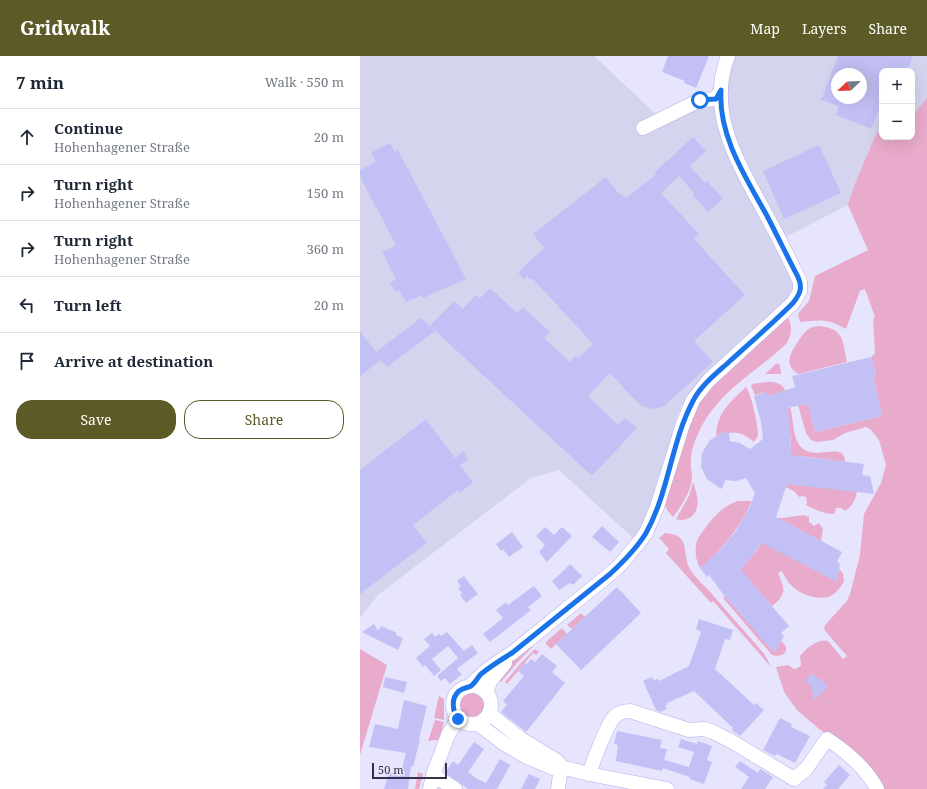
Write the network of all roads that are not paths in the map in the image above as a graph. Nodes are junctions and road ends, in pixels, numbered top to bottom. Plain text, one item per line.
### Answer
1 (728, 56) edge
2 (721, 90) junction
3 (643, 128) dead end
4 (512, 653) junction
5 (470, 686) junction
6 (486, 692) junction
7 (490, 714) junction
8 (458, 719) junction
9 (478, 724) junction
10 (561, 767) junction
11 (589, 774) junction
12 (432, 782) edge
13 (455, 789) edge
14 (558, 789) edge
15 (667, 789) edge
16 (877, 789) edge

1 - 2 street
2 - 3 street
2 - 4 street
4 - 5 street
4 - 6 street
5 - 6 street
5 - 8 street
6 - 7 street
7 - 9 street
7 - 10 street
8 - 9 street
8 - 12 street
9 - 10 street
10 - 11 street
10 - 14 street
11 - 15 street
11 - 16 street
12 - 13 street

